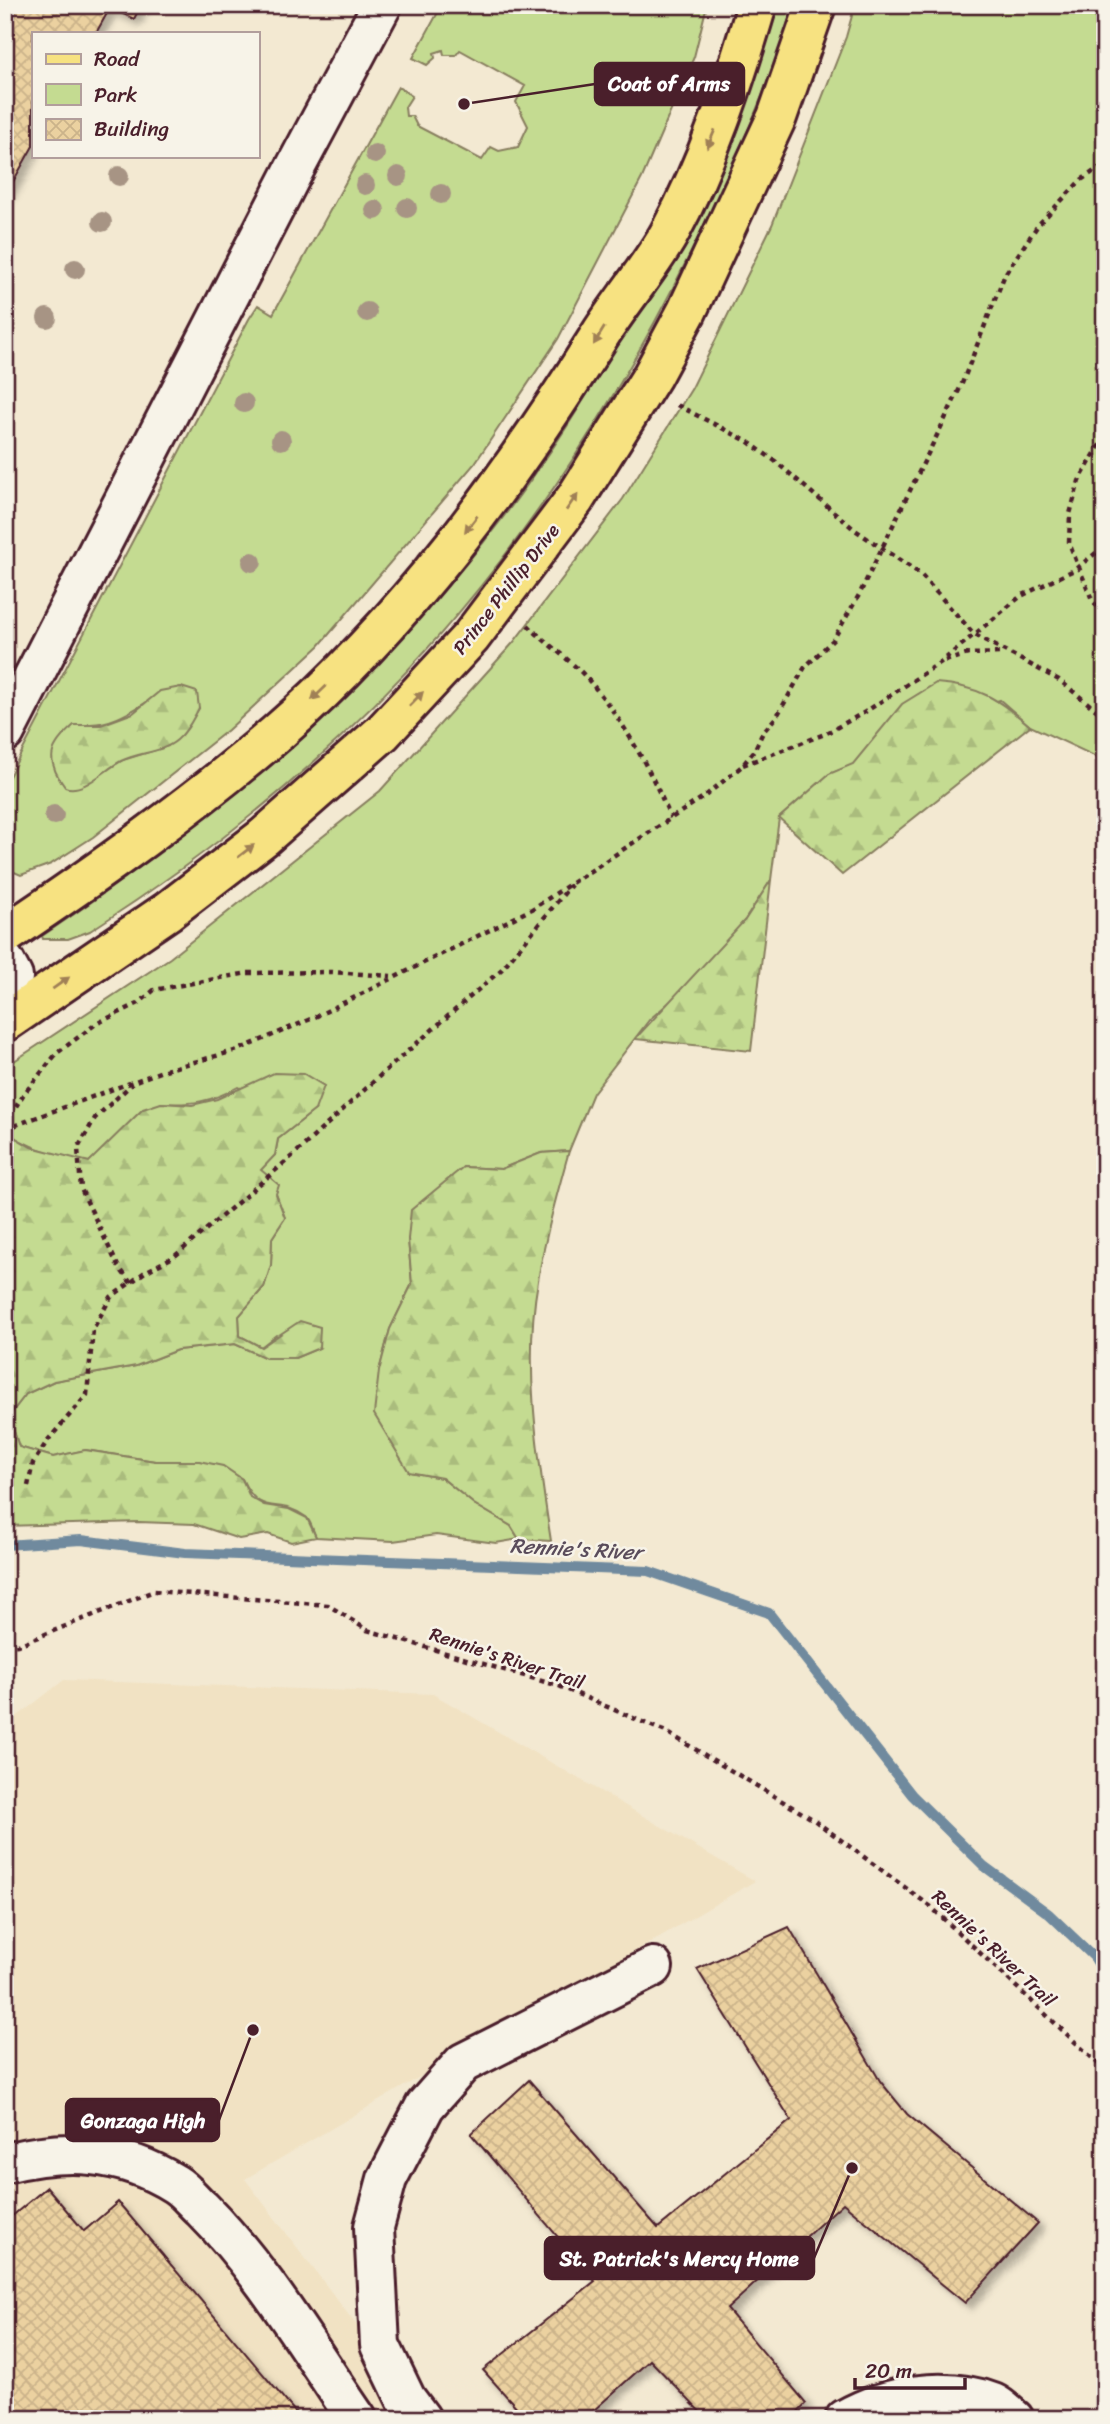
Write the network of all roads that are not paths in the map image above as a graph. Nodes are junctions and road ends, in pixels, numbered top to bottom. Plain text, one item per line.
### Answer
1 (382, 5) edge
2 (757, 5) edge
3 (816, 5) edge
4 (5, 732) edge
5 (5, 935) edge
6 (5, 962) edge
7 (5, 982) edge
8 (5, 1022) edge
9 (653, 1967) dead end
10 (5, 2163) edge
11 (358, 2419) edge
12 (421, 2419) edge
13 (845, 2419) edge
14 (1014, 2419) edge

1 - 4 lane
2 -> 5 main road
8 -> 3 main road, Prince Phillip Drive
6 - 7 lane
9 - 12 lane
10 - 11 lane
13 - 14 lane

